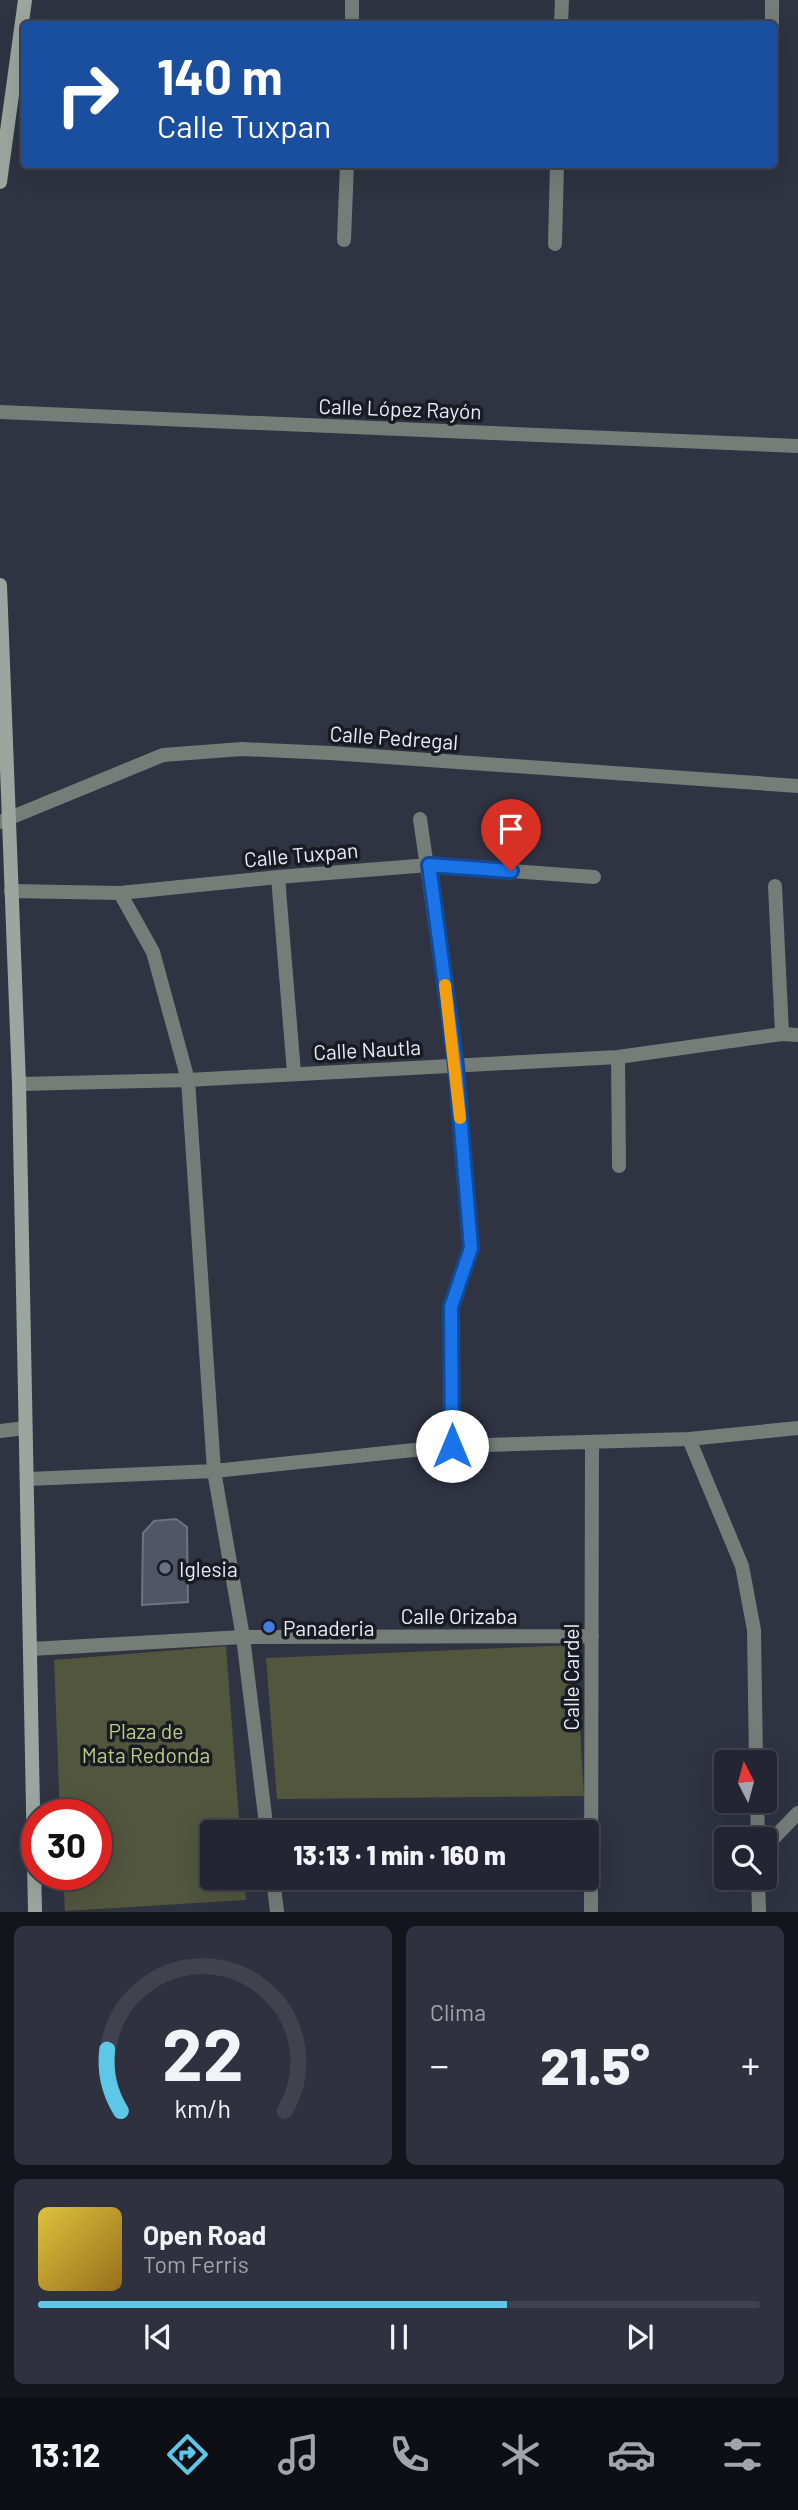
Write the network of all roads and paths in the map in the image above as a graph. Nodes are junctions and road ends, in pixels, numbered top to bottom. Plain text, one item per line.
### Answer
1 (25, 0) edge
2 (352, 0) edge
3 (562, 0) edge
4 (772, 0) edge
5 (352, 21) edge
6 (561, 21) edge
7 (772, 21) edge
8 (7, 84) edge
9 (347, 168) edge
10 (557, 168) edge
11 (0, 182) edge
12 (344, 240) dead end
13 (555, 244) dead end
14 (0, 412) edge
15 (798, 446) edge
16 (0, 584) edge
17 (798, 786) edge
18 (420, 819) dead end
19 (4, 821) edge
20 (429, 865) junction
21 (278, 877) junction
22 (594, 877) dead end
23 (775, 886) dead end
24 (12, 891) junction
25 (120, 893) junction
26 (782, 1034) junction
27 (798, 1035) edge
28 (618, 1057) junction
29 (456, 1066) junction
30 (294, 1073) junction
31 (188, 1080) junction
32 (19, 1084) junction
33 (619, 1167) dead end
34 (25, 1428) junction
35 (798, 1428) edge
36 (0, 1431) edge
37 (689, 1439) junction
38 (592, 1442) junction
39 (452, 1446) junction
40 (214, 1471) junction
41 (28, 1479) junction
42 (592, 1636) junction
43 (243, 1637) junction
44 (31, 1649) junction
45 (756, 1750) edge
46 (798, 1813) edge
47 (266, 1820) edge
48 (777, 1835) edge
49 (274, 1890) edge
50 (758, 1890) edge
51 (36, 1912) edge
52 (277, 1912) edge
53 (591, 1912) edge
54 (759, 1912) edge

1 - 8 street
2 - 5 street
3 - 6 street
4 - 7 street
8 - 11 street
9 - 12 street
10 - 13 street
14 - 15 street, Calle López Rayón
16 - 19 street
17 - 19 street, Calle Pedregal
18 - 20 street
19 - 24 street
20 - 21 street, Calle Tuxpan
20 - 22 street, Calle Tuxpan
20 - 29 street
21 - 25 street, Calle Tuxpan
21 - 30 street
23 - 26 street
24 - 25 street, Calle Tuxpan
24 - 32 street
25 - 31 street
26 - 27 street, Calle Nautla
26 - 28 street, Calle Nautla
28 - 29 street, Calle Nautla
28 - 33 street
29 - 30 street, Calle Nautla
29 - 39 street
30 - 31 street, Calle Nautla
31 - 32 street, Calle Nautla
31 - 40 street
32 - 34 street
34 - 36 street
34 - 41 street
35 - 37 street
37 - 38 street
37 - 45 street
38 - 39 street
38 - 42 street, Calle Cardel
39 - 40 street
40 - 41 street
40 - 43 street
41 - 44 street
42 - 43 street, Calle Orizaba
42 - 53 street, Calle Cardel
43 - 44 street, Calle Orizaba
43 - 47 street
44 - 51 street
46 - 48 street
49 - 52 street
50 - 54 street

